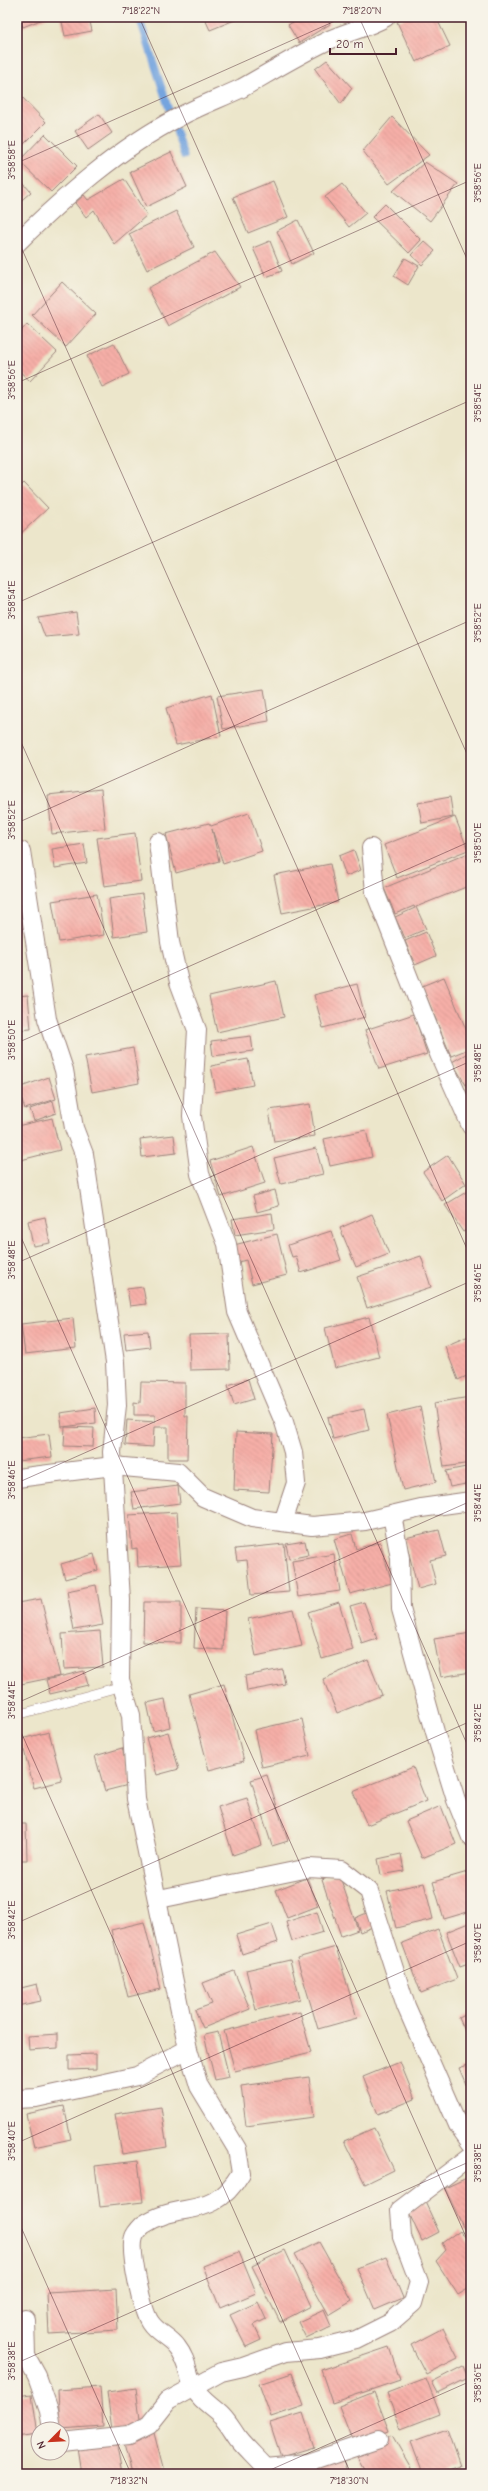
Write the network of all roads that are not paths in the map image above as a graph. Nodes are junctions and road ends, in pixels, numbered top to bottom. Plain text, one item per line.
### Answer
1 (386, 17) edge
2 (17, 243) edge
3 (158, 842) dead end
4 (371, 848) dead end
5 (21, 851) dead end
6 (471, 1126) edge
7 (114, 1466) junction
8 (17, 1478) edge
9 (471, 1501) edge
10 (392, 1515) junction
11 (283, 1522) junction
12 (122, 1686) junction
13 (17, 1715) edge
14 (471, 1837) edge
15 (158, 1899) junction
16 (188, 2048) junction
17 (17, 2099) edge
18 (471, 2143) edge
19 (471, 2156) edge
20 (25, 2319) dead end
21 (194, 2388) junction
22 (51, 2421) edge
23 (379, 2439) dead end
24 (70, 2441) edge

1 - 2 street
3 - 11 street
4 - 6 street
5 - 7 street
7 - 8 street
7 - 11 street
7 - 12 street
9 - 10 street
10 - 11 street
10 - 14 street
12 - 13 lane
12 - 15 street
15 - 16 street
15 - 18 street
16 - 17 street
16 - 21 street
19 - 21 street
20 - 22 street
21 - 23 street
21 - 24 street

